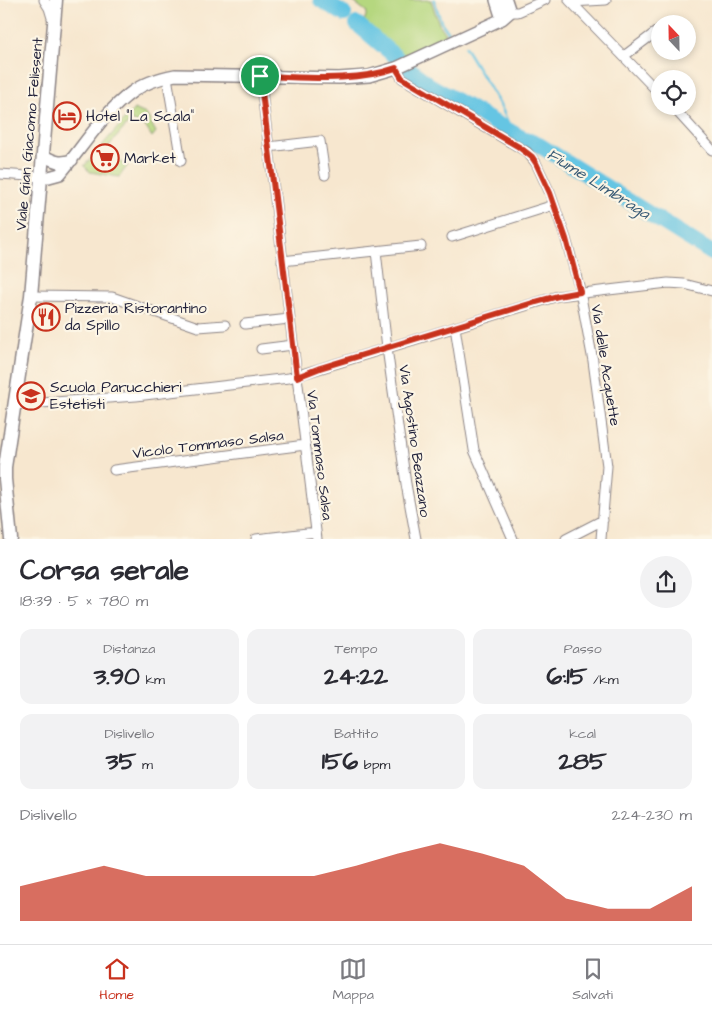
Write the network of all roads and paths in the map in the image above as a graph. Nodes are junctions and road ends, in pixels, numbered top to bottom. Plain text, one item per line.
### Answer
1 (44, 0) edge
2 (56, 0) edge
3 (496, 0) edge
4 (506, 0) edge
5 (545, 0) edge
6 (606, 0) edge
7 (570, 1) edge
8 (506, 15) junction
9 (55, 27) junction
10 (651, 36) edge
11 (624, 56) junction
12 (396, 68) junction
13 (260, 76) junction
14 (167, 77) junction
15 (651, 84) edge
16 (680, 115) edge
17 (268, 147) junction
18 (712, 150) edge
19 (44, 156) junction
20 (72, 160) junction
21 (181, 161) dead end
22 (0, 174) edge
23 (325, 176) dead end
24 (42, 177) junction
25 (554, 205) junction
26 (452, 237) dead end
27 (421, 246) dead end
28 (376, 251) junction
29 (282, 261) junction
30 (712, 291) edge
31 (580, 292) junction
32 (32, 296) junction
33 (290, 320) junction
34 (225, 324) dead end
35 (245, 324) dead end
36 (455, 327) junction
37 (293, 345) junction
38 (387, 348) junction
39 (261, 350) dead end
40 (297, 377) junction
41 (14, 405) junction
42 (305, 445) junction
43 (114, 470) dead end
44 (2, 478) edge
45 (602, 520) junction
46 (317, 536) edge
47 (11, 539) edge
48 (256, 539) edge
49 (416, 539) edge
50 (514, 539) edge
51 (566, 539) edge
52 (601, 539) edge

1 - 9 street
2 - 9 main road, Viale Gian Giacomo Felissent
3 - 8 street
4 - 8 street
5 - 8 street
6 - 7 street
7 - 11 street
8 - 12 street
9 - 19 main road, Viale Gian Giacomo Felissent
10 - 11 street
11 - 15 street
12 - 13 street
12 - 25 street, Via delle Acquette
13 - 14 street
13 - 17 street, Via Tommaso Salsa
14 - 20 street
14 - 21 street
16 - 18 street
17 - 23 street
17 - 29 street, Via Tommaso Salsa
19 - 20 street
19 - 24 main road, Viale Gian Giacomo Felissent
20 - 24 street
22 - 24 street
24 - 32 main road, Viale Gian Giacomo Felissent
25 - 26 street
25 - 31 street, Via delle Acquette
27 - 28 street
28 - 29 street
28 - 38 street, Via Agostino Beazzano
29 - 33 street, Via Tommaso Salsa
30 - 31 street
31 - 36 street
31 - 45 street, Via delle Acquette
32 - 34 street
32 - 41 main road, Viale Gian Giacomo Felissent
33 - 35 street
33 - 37 street, Via Tommaso Salsa
36 - 38 street
36 - 50 street
37 - 39 street
37 - 40 street, Via Tommaso Salsa
38 - 40 street
38 - 49 street, Via Agostino Beazzano
40 - 41 street
40 - 42 street, Via Tommaso Salsa
41 - 44 main road, Viale Gian Giacomo Felissent
42 - 43 street, Vicolo Tommaso Salsa
42 - 46 street, Via Tommaso Salsa
44 - 47 main road, Viale Gian Giacomo Felissent
45 - 51 street
45 - 52 street, Via delle Acquette
46 - 48 street

